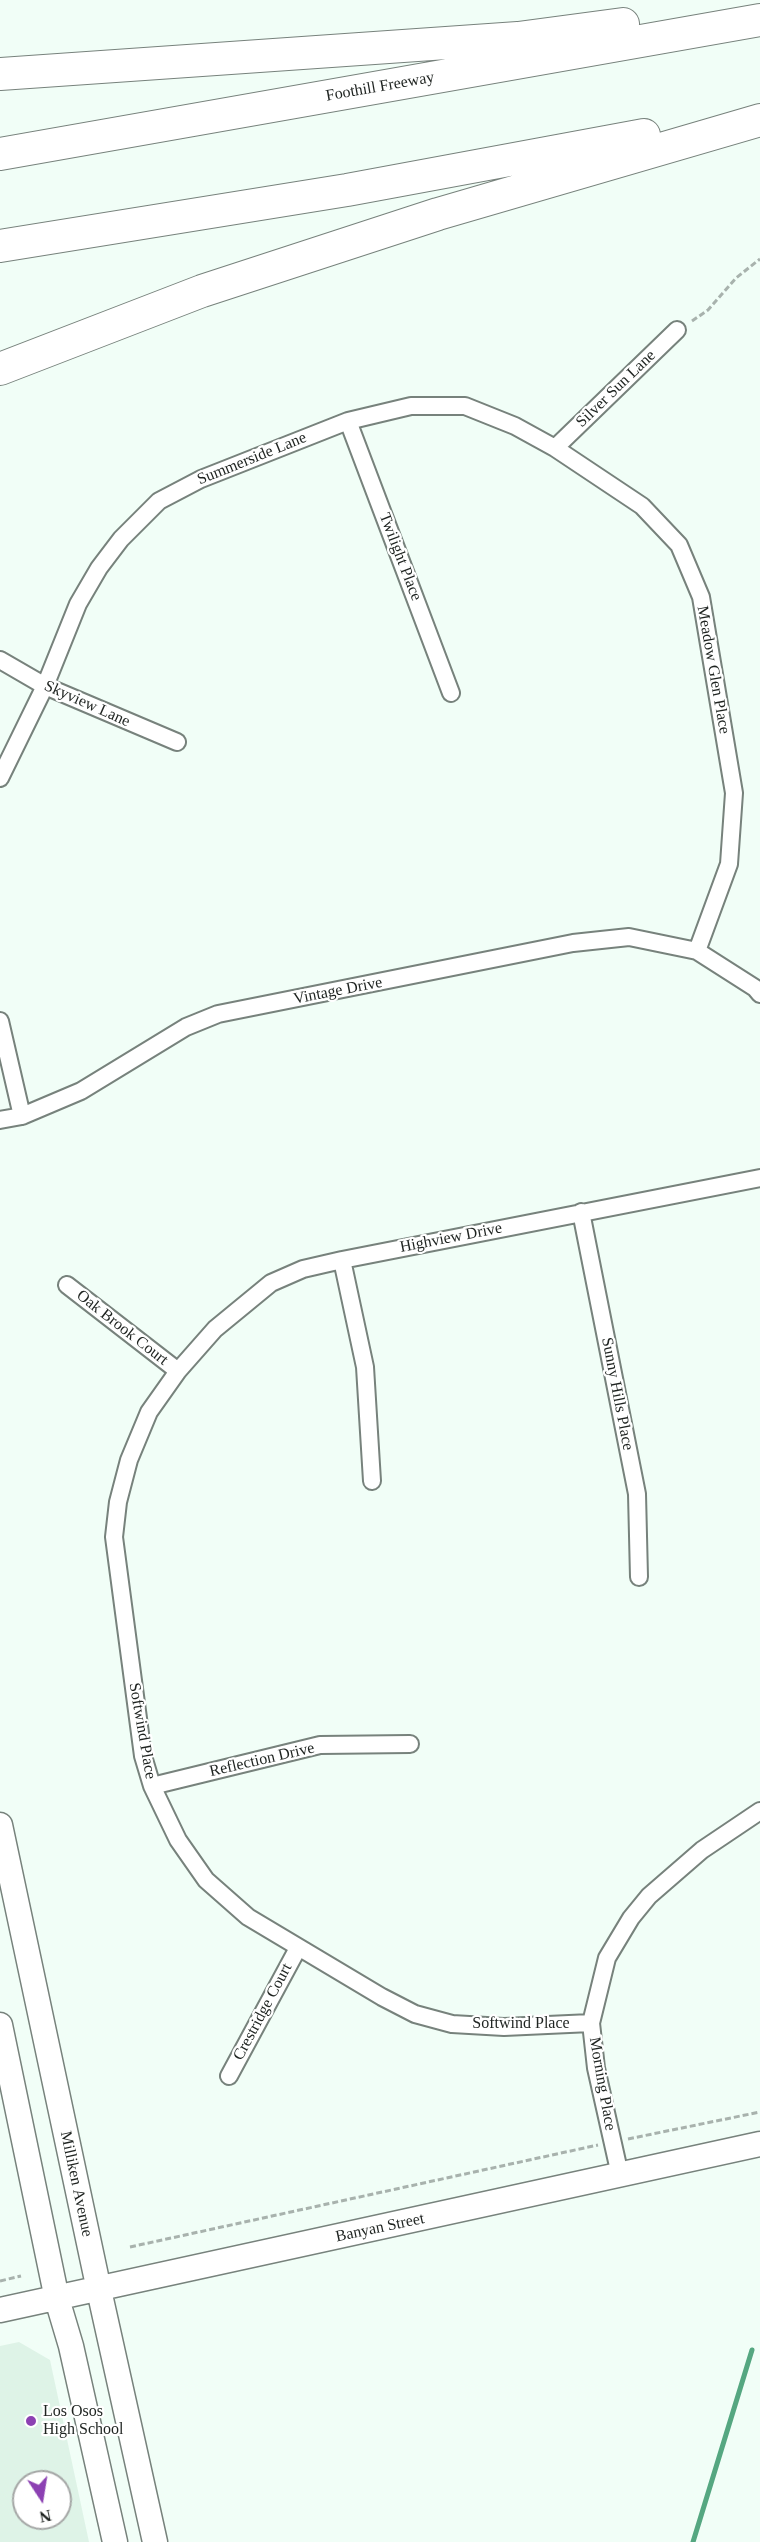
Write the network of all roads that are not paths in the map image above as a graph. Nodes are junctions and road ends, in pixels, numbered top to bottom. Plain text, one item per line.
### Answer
1 (760, 1) edge
2 (760, 20) edge
3 (0, 74) edge
4 (760, 114) edge
5 (760, 120) edge
6 (0, 154) edge
7 (0, 246) edge
8 (677, 330) road end
9 (0, 369) edge
10 (348, 421) junction
11 (555, 448) junction
12 (0, 660) edge
13 (45, 686) junction
14 (451, 693) dead end
15 (177, 742) dead end
16 (0, 778) edge
17 (698, 951) junction
18 (760, 994) edge
19 (0, 1021) edge
20 (22, 1116) junction
21 (0, 1120) edge
22 (760, 1178) edge
23 (581, 1212) junction
24 (342, 1260) junction
25 (67, 1285) dead end
26 (178, 1371) junction
27 (372, 1480) dead end
28 (639, 1577) dead end
29 (410, 1744) dead end
30 (152, 1786) junction
31 (760, 1811) edge
32 (0, 1825) edge
33 (298, 1948) junction
34 (591, 2023) junction
35 (0, 2025) edge
36 (229, 2076) dead end
37 (760, 2144) edge
38 (620, 2175) junction
39 (99, 2290) junction
40 (57, 2299) junction
41 (0, 2310) edge
42 (116, 2542) edge
43 (155, 2542) edge

1 - 3 highway
2 - 6 highway, Foothill Freeway
4 - 7 highway
5 - 9 highway
8 - 11 street, Silver Sun Lane
10 - 11 street, Summerside Lane
10 - 13 street, Summerside Lane
10 - 14 street, Twilight Place
11 - 17 street, Meadow Glen Place
12 - 13 street, Skyview Lane
13 - 15 street, Skyview Lane
13 - 16 street, Summerside Lane
17 - 18 street
17 - 20 street, Vintage Drive
19 - 20 street
20 - 21 street, Vintage Drive
22 - 23 street, Highview Drive
23 - 24 street, Highview Drive
23 - 28 street, Sunny Hills Place
24 - 26 street, Highview Drive
24 - 27 street
25 - 26 street, Oak Brook Court
26 - 30 street, Softwind Place
29 - 30 street, Reflection Drive
30 - 33 street, Softwind Place
31 - 34 street, Morning Place
32 - 39 main road, Milliken Avenue
33 - 34 street, Softwind Place
33 - 36 street, Crestridge Court
34 - 38 street, Morning Place
35 - 40 main road
37 - 38 main road, Banyan Street
38 - 39 main road, Banyan Street
39 - 40 main road, Banyan Street
39 - 43 main road, Milliken Avenue
40 - 41 main road, Banyan Street
40 - 42 main road

